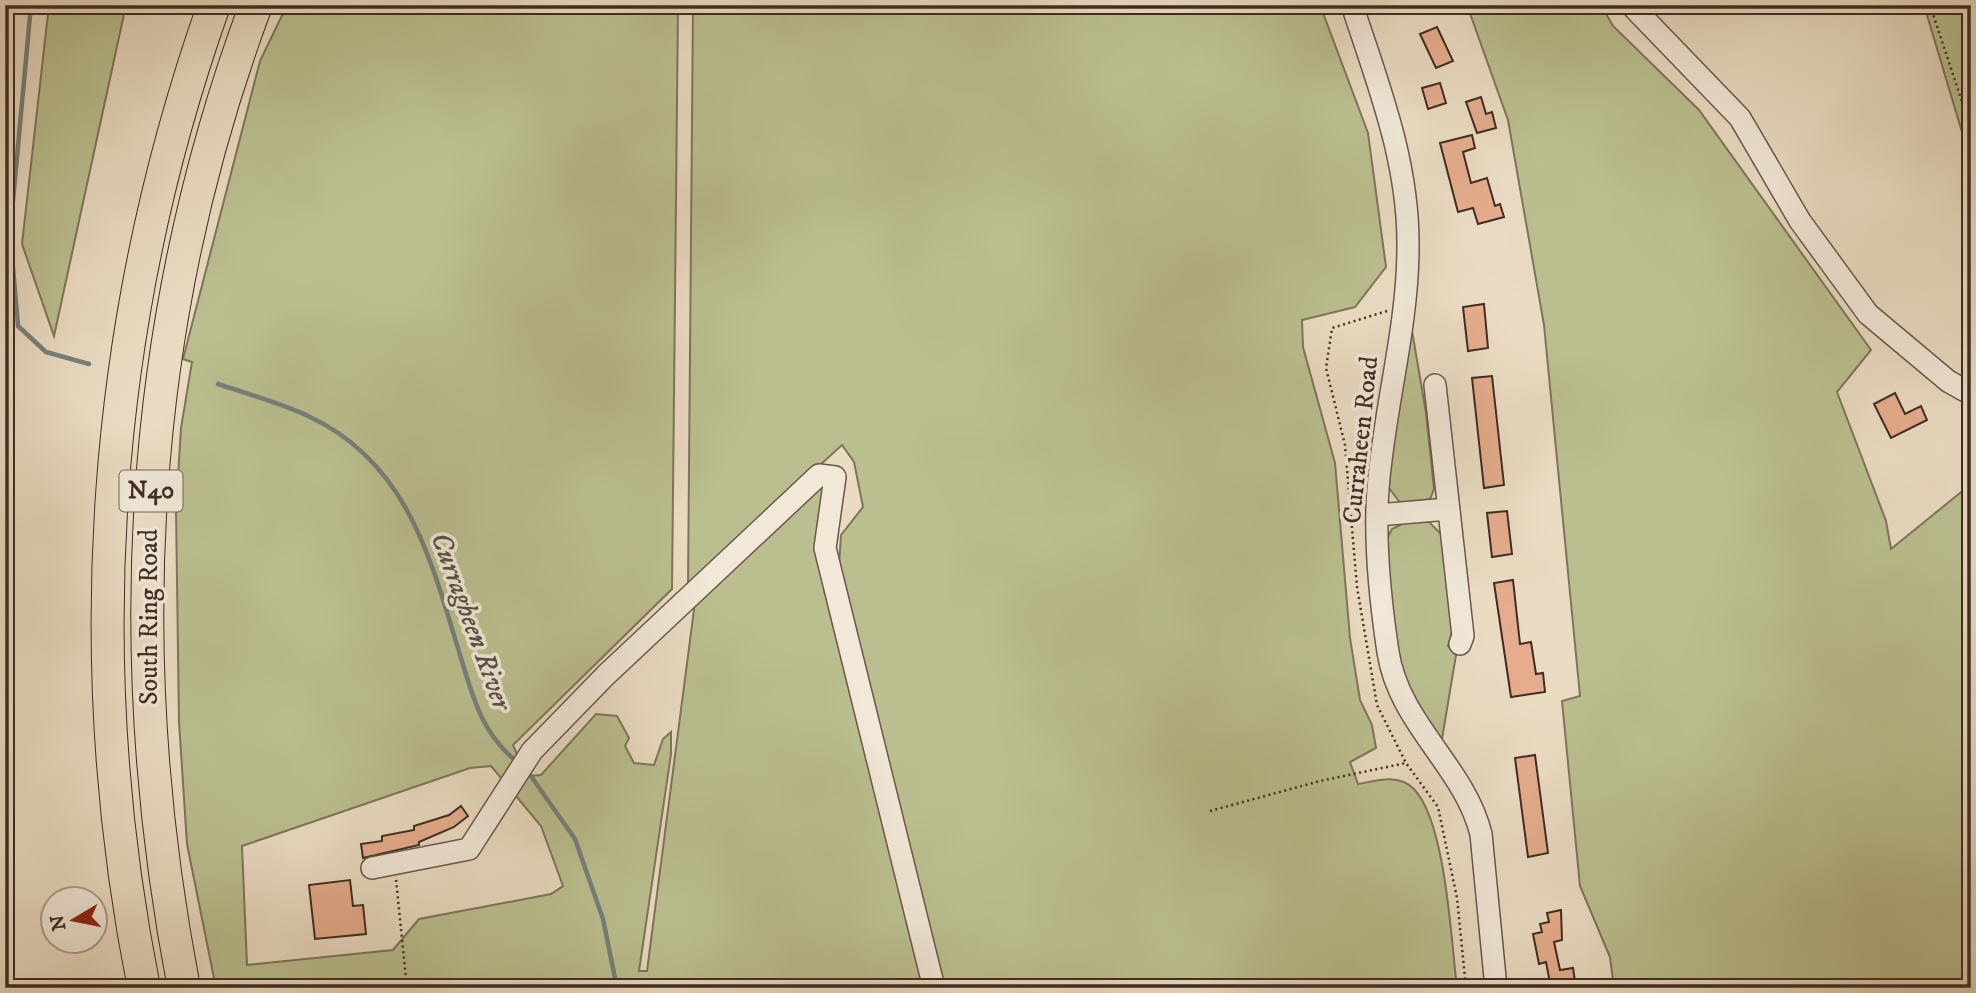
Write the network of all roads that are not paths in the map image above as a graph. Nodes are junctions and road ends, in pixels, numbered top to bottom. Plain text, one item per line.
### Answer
1 (214, 5) edge
2 (256, 5) edge
3 (1352, 5) edge
4 (1631, 5) edge
5 (1434, 385) dead end
6 (1971, 394) edge
7 (1448, 509) junction
8 (1378, 515) junction
9 (1460, 644) dead end
10 (372, 868) dead end
11 (144, 988) edge
12 (184, 988) edge
13 (934, 988) edge
14 (1496, 988) edge

1 - 11 highway, South Ring Road / N40
2 - 12 highway, South Ring Road / N40
3 - 8 street, Curraheen Road
4 - 6 street
5 - 7 street
7 - 8 street
7 - 9 street
8 - 14 street, Curraheen Road
10 - 13 street

